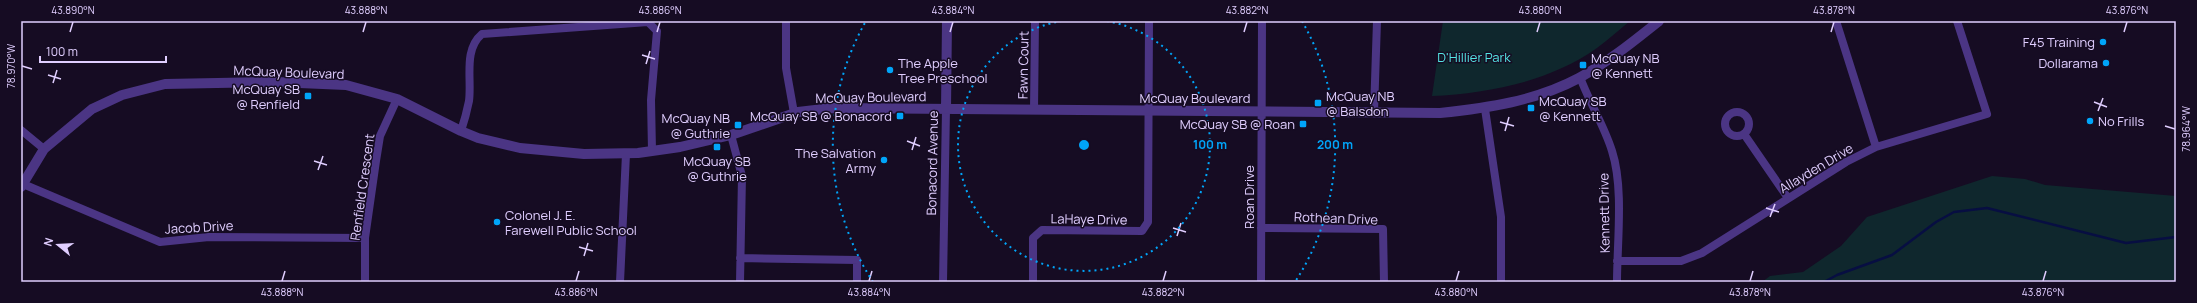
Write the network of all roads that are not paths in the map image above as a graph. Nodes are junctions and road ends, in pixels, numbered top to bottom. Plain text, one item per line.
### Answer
1 (786, 21) edge
2 (947, 21) edge
3 (1036, 21) edge
4 (1149, 21) edge
5 (1262, 21) edge
6 (1377, 21) edge
7 (1659, 21) edge
8 (1836, 21) edge
9 (1957, 21) edge
10 (1580, 77) junction
11 (397, 99) junction
12 (946, 109) junction
13 (1485, 109) junction
14 (1034, 110) junction
15 (1149, 111) junction
16 (1262, 112) junction
17 (1374, 112) junction
18 (794, 113) junction
19 (21, 130) edge
20 (461, 131) junction
21 (1744, 134) dead end
22 (731, 135) junction
23 (1876, 148) junction
24 (44, 149) junction
25 (652, 151) junction
26 (626, 154) junction
27 (22, 185) edge
28 (1788, 198) junction
29 (1261, 228) junction
30 (365, 238) junction
31 (740, 258) junction
32 (1617, 261) junction
33 (365, 282) edge
34 (620, 282) edge
35 (740, 282) edge
36 (857, 282) edge
37 (943, 282) edge
38 (1033, 282) edge
39 (1261, 282) edge
40 (1384, 282) edge
41 (1501, 282) edge
42 (1617, 282) edge

1 - 18 street
2 - 12 street, Bonacord Avenue
3 - 14 street, Fawn Court
4 - 15 street
5 - 16 street, Roan Drive
6 - 17 street
7 - 10 street, McQuay Boulevard
8 - 23 street
9 - 23 street, Allayden Drive
10 - 13 street, McQuay Boulevard
10 - 32 street, Kennett Drive
11 - 20 street, McQuay Boulevard
11 - 24 street, McQuay Boulevard
11 - 30 street, Renfield Crescent
12 - 14 street, McQuay Boulevard
12 - 18 street, McQuay Boulevard
12 - 37 street, Bonacord Avenue
13 - 17 street, McQuay Boulevard
13 - 41 street
14 - 15 street, McQuay Boulevard
15 - 16 street, McQuay Boulevard
15 - 38 street, LaHaye Drive
16 - 17 street, McQuay Boulevard
16 - 29 street, Roan Drive
18 - 22 street, McQuay Boulevard
19 - 24 street
20 - 25 street
20 - 26 street, McQuay Boulevard
21 - 28 street
22 - 25 street, McQuay Boulevard
22 - 31 street
23 - 28 street, Allayden Drive
24 - 27 street, McQuay Boulevard
25 - 26 street, McQuay Boulevard
26 - 34 street
27 - 30 street, Jacob Drive
28 - 32 street, Allayden Drive
29 - 39 street, Roan Drive
29 - 40 street, Rothean Drive
30 - 33 street, Renfield Crescent
31 - 35 street
31 - 36 street
32 - 42 street, Kennett Drive

